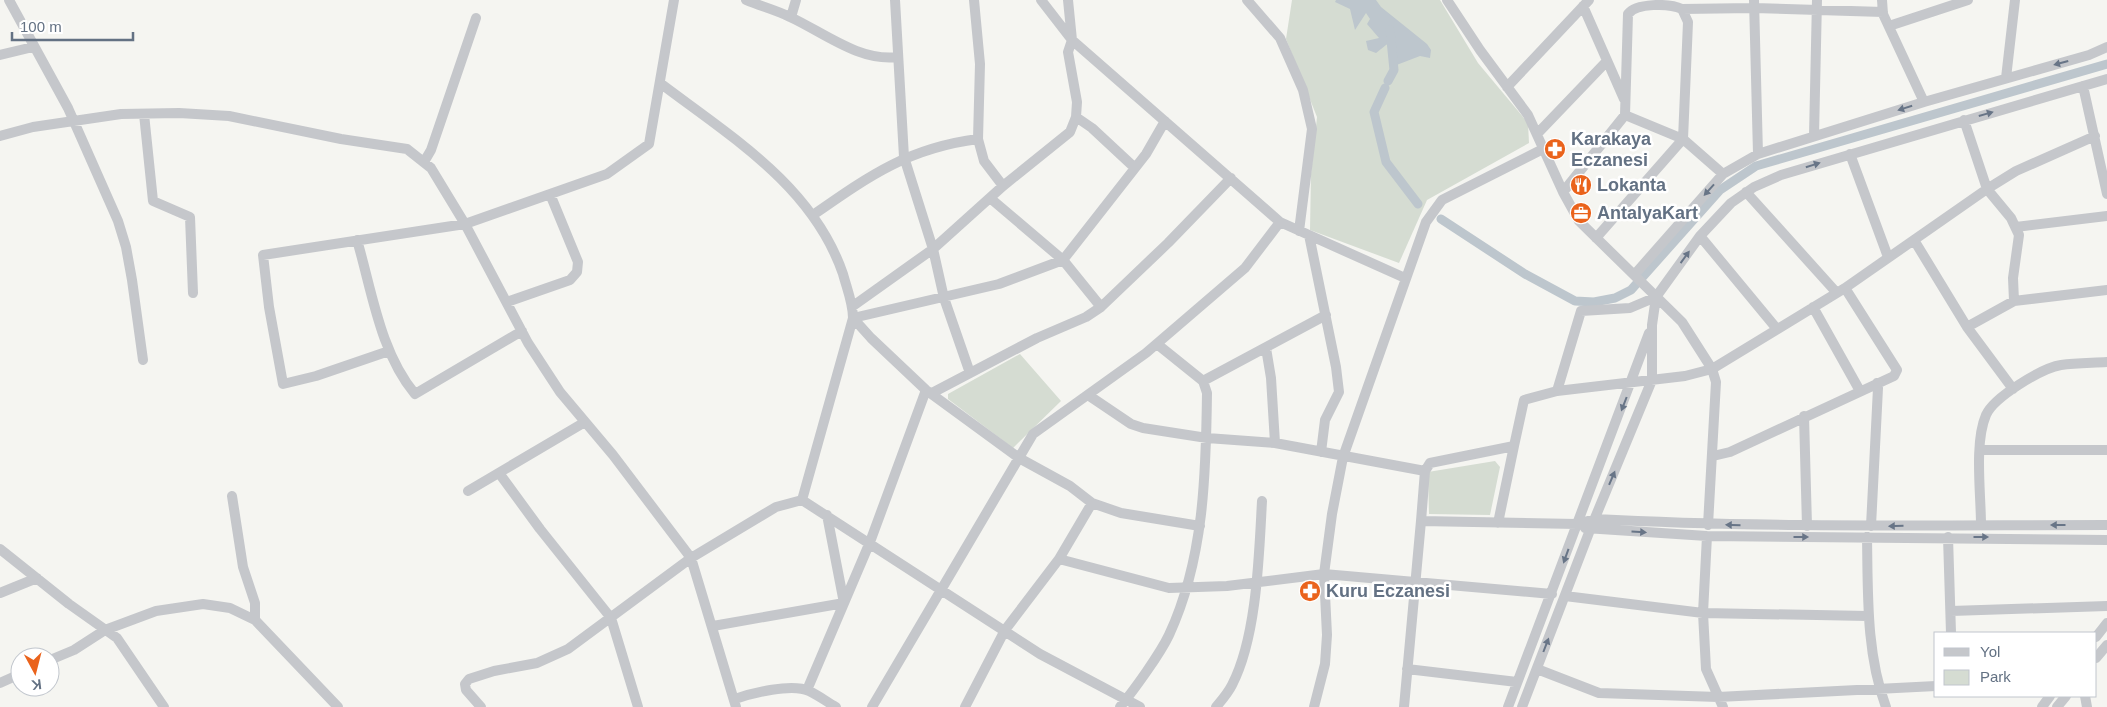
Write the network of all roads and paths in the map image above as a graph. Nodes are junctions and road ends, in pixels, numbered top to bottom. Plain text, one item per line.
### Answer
1 (10, 0) edge
2 (674, 0) edge
3 (746, 0) edge
4 (796, 0) edge
5 (895, 0) edge
6 (974, 0) edge
7 (1041, 0) edge
8 (1068, 0) edge
9 (1246, 0) edge
10 (1447, 0) edge
11 (1882, 0) edge
12 (2015, 0) edge
13 (1963, 1) edge
14 (1586, 3) edge
15 (1655, 3) edge
16 (1754, 4) edge
17 (1817, 4) edge
18 (1682, 9) junction
19 (1883, 12) junction
20 (791, 17) junction
21 (476, 18) dead end
22 (1889, 26) junction
23 (1072, 40) junction
24 (34, 47) junction
25 (2107, 47) edge
26 (0, 55) edge
27 (898, 57) junction
28 (1607, 62) junction
29 (2006, 78) junction
30 (2107, 79) edge
31 (660, 82) junction
32 (2082, 86) junction
33 (1507, 87) junction
34 (1625, 102) junction
35 (1924, 102) junction
36 (144, 114) junction
37 (1625, 115) junction
38 (1076, 117) junction
39 (1964, 120) junction
40 (73, 121) junction
41 (1165, 121) junction
42 (1538, 134) junction
43 (0, 136) edge
44 (1814, 136) junction
45 (2095, 136) junction
46 (978, 139) junction
47 (1683, 139) junction
48 (1543, 149) junction
49 (1758, 154) junction
50 (1850, 154) junction
51 (904, 157) junction
52 (424, 162) junction
53 (1135, 168) junction
54 (1723, 174) junction
55 (1230, 178) junction
56 (1004, 186) junction
57 (1987, 189) junction
58 (1563, 192) junction
59 (1746, 192) junction
60 (550, 194) junction
61 (2107, 194) edge
62 (990, 198) junction
63 (813, 215) junction
64 (2107, 216) edge
65 (1280, 222) junction
66 (465, 224) junction
67 (2016, 227) junction
68 (1299, 230) junction
69 (1309, 235) junction
70 (1700, 236) junction
71 (1596, 238) junction
72 (357, 240) junction
73 (1914, 240) junction
74 (933, 249) junction
75 (1888, 258) junction
76 (1062, 260) junction
77 (1637, 276) junction
78 (1405, 278) junction
79 (1841, 290) junction
80 (2107, 290) edge
81 (194, 293) dead end
82 (1653, 293) junction
83 (944, 298) junction
84 (2014, 301) junction
85 (507, 302) junction
86 (853, 306) junction
87 (1101, 307) junction
88 (1813, 307) junction
89 (1326, 315) junction
90 (853, 318) junction
91 (1652, 325) junction
92 (1967, 327) junction
93 (1777, 329) junction
94 (522, 330) junction
95 (1157, 344) junction
96 (1266, 348) junction
97 (389, 351) junction
98 (143, 360) dead end
99 (2107, 362) edge
100 (1712, 369) junction
101 (970, 374) junction
102 (1652, 380) junction
103 (1203, 381) junction
104 (1632, 381) junction
105 (1877, 384) junction
106 (2013, 390) junction
107 (929, 391) junction
108 (1557, 391) junction
109 (1860, 391) junction
110 (1088, 395) junction
111 (1804, 416) junction
112 (586, 422) junction
113 (1207, 438) junction
114 (1275, 443) junction
115 (1514, 446) junction
116 (1980, 450) junction
117 (2107, 450) edge
118 (1320, 452) junction
119 (1713, 456) junction
120 (1343, 457) junction
121 (1019, 458) junction
122 (1425, 471) junction
123 (499, 473) junction
124 (468, 491) dead end
125 (232, 496) dead end
126 (802, 500) junction
127 (1262, 501) dead end
128 (1092, 503) junction
129 (826, 515) junction
130 (1595, 519) junction
131 (1421, 521) junction
132 (1498, 523) junction
133 (1577, 524) junction
134 (1708, 525) junction
135 (1981, 525) junction
136 (2107, 525) edge
137 (1200, 526) junction
138 (1806, 526) junction
139 (1871, 526) junction
140 (1590, 530) junction
141 (1707, 536) junction
142 (1867, 537) junction
143 (1948, 537) junction
144 (2107, 540) edge
145 (870, 542) junction
146 (0, 548) edge
147 (691, 558) junction
148 (1059, 559) junction
149 (1324, 574) junction
150 (38, 578) junction
151 (1258, 582) junction
152 (1414, 582) junction
153 (1185, 588) junction
154 (942, 589) junction
155 (0, 593) edge
156 (1552, 594) junction
157 (1565, 596) junction
158 (844, 603) junction
159 (2107, 606) edge
160 (1951, 611) junction
161 (1703, 613) junction
162 (1868, 616) junction
163 (612, 618) junction
164 (255, 620) junction
165 (2107, 623) edge
166 (713, 626) junction
167 (105, 630) junction
168 (1004, 630) junction
169 (1951, 632) edge
170 (2097, 636) edge
171 (2107, 645) edge
172 (60, 656) edge
173 (2097, 657) edge
174 (1407, 669) junction
175 (1537, 670) junction
176 (1517, 682) junction
177 (1934, 686) edge
178 (1879, 687) junction
179 (807, 690) junction
180 (1718, 697) junction
181 (2065, 697) edge
182 (736, 703) edge
183 (1123, 703) edge
184 (333, 705) edge
185 (164, 707) edge
186 (481, 707) edge
187 (638, 707) edge
188 (836, 707) edge
189 (872, 707) edge
190 (965, 707) edge
191 (1140, 707) edge
192 (1216, 707) edge
193 (1314, 707) edge
194 (1404, 707) edge
195 (1508, 707) edge
196 (1522, 707) edge
197 (1723, 707) edge
198 (1886, 707) edge
199 (2057, 707) edge

1 - 24 street
2 - 31 street
3 - 20 street
4 - 20 street
5 - 27 street
6 - 46 street
7 - 23 street
8 - 23 street
9 - 68 street
10 - 33 street
11 - 19 street
12 - 29 street
13 - 22 street
14 - 28 street
14 - 33 street
15 - 18 street
15 - 34 street
16 - 17 street
16 - 18 street
16 - 49 street
17 - 19 street
17 - 44 street
18 - 47 street
19 - 22 street
20 - 27 street
21 - 52 street
22 - 35 street
23 - 38 street
23 - 41 street
24 - 26 street
24 - 40 street
25 -> 29 street
27 - 51 street
28 - 34 street
28 - 42 street
29 - 35 street
30 - 32 street
31 - 60 street
31 - 63 street
39 -> 32 street
32 - 45 street
33 - 42 street
34 - 37 street
35 -> 44 street
36 - 40 street
36 - 52 street
36 - 81 street
37 - 47 street
37 - 58 street
38 - 53 street
38 - 56 street
39 - 50 street
39 - 57 street
40 - 43 street
40 - 98 street
41 - 53 street
41 - 55 street
42 - 48 street
44 - 49 street
45 - 57 street
45 - 61 street
46 - 51 street
46 - 56 street
47 - 54 street
47 - 71 street
48 - 58 street
48 - 78 street
49 - 54 street
59 -> 50 street
50 - 75 street
51 - 63 street
51 - 74 street
52 - 66 street
53 - 76 street
54 -> 77 street
55 - 65 street
55 - 87 street
56 - 62 street
57 - 67 street
57 - 73 street
58 - 71 street
59 - 70 street
59 - 79 street
60 - 66 street
60 - 85 street
62 - 74 street
62 - 76 street
63 - 86 street
64 - 67 street
65 - 68 street
65 - 95 street
66 - 72 street
66 - 85 street
67 - 84 street
68 - 69 street
69 - 78 street
69 - 89 street
82 -> 70 street
70 - 93 street
71 - 77 street
72 - 97 street
72 - 97 street
73 - 75 street
73 - 92 street
74 - 83 street
74 - 86 street
75 - 79 street
76 - 83 street
76 - 87 street
77 - 82 street
78 - 120 street
79 - 88 street
79 - 105 street
80 - 84 street
82 - 91 street
82 - 100 street
82 - 108 street
83 - 90 street
83 - 101 street
84 - 92 street
85 - 94 street
86 - 90 street
87 - 101 street
88 - 93 street
88 - 109 street
89 - 96 street
89 - 118 street
90 - 107 street
90 - 126 street
91 - 102 street
91 - 104 street
92 - 106 street
93 - 100 street
94 - 97 street
94 - 112 street
95 - 103 street
95 - 110 street
96 - 103 street
96 - 114 street
99 - 106 street
100 - 102 street
100 - 119 street
101 - 107 street
102 - 104 street
130 -> 102 street
103 - 113 street
104 - 108 street
104 -> 133 street
105 - 109 street
105 - 139 street
106 - 116 street
107 - 121 street
107 - 145 street
108 - 115 street
109 - 111 street
110 - 113 street
110 - 121 street
111 - 119 street
111 - 138 street
112 - 123 street
112 - 147 street
113 - 114 street
113 - 137 street
114 - 118 street
115 - 122 street
115 - 132 street
116 - 117 street
116 - 135 street
118 - 120 street
119 - 134 street
120 - 122 street
120 - 149 street
121 - 128 street
121 - 154 street
122 - 131 street
123 - 124 street
123 - 163 street
125 - 164 street
126 - 129 street
126 - 147 street
127 - 151 street
128 - 137 street
128 - 148 street
129 - 145 street
129 - 158 street
130 - 133 street
130 - 134 street
130 - 140 street
131 - 132 street
131 - 152 street
132 - 133 street
133 - 140 street
133 -> 156 street
138 -> 134 street
136 -> 135 street
135 -> 139 street
137 - 153 street
138 - 139 street
140 -> 141 street
140 - 157 street
141 -> 142 street
141 - 161 street
142 - 143 street
142 - 162 street
143 -> 144 street
143 - 160 street
145 - 154 street
145 - 158 street
146 - 150 street
147 - 163 street
147 - 166 street
148 - 153 street
148 - 168 street
149 - 151 street
149 - 152 street
149 - 193 street
150 - 155 street
150 - 167 street
151 - 153 street
151 - 192 street
152 - 156 street
152 - 174 street
153 - 183 street
154 - 168 street
154 - 189 street
156 - 176 street
157 - 161 street
175 -> 157 street
158 - 166 street
158 - 179 street
159 - 160 street
160 - 169 street
161 - 162 street
161 - 180 street
162 - 178 street
163 - 186 street
163 - 187 street
164 - 167 street
164 - 184 street
165 - 170 street
166 - 182 street
167 - 172 street
167 - 185 street
168 - 183 street
168 - 190 street
171 - 173 street
174 - 176 street
174 - 194 street
175 - 180 street
175 - 196 street
176 - 195 street
177 - 178 street
178 - 180 street
178 - 198 street
179 - 182 street
179 - 188 street
180 - 197 street
181 - 199 street
183 - 191 street

